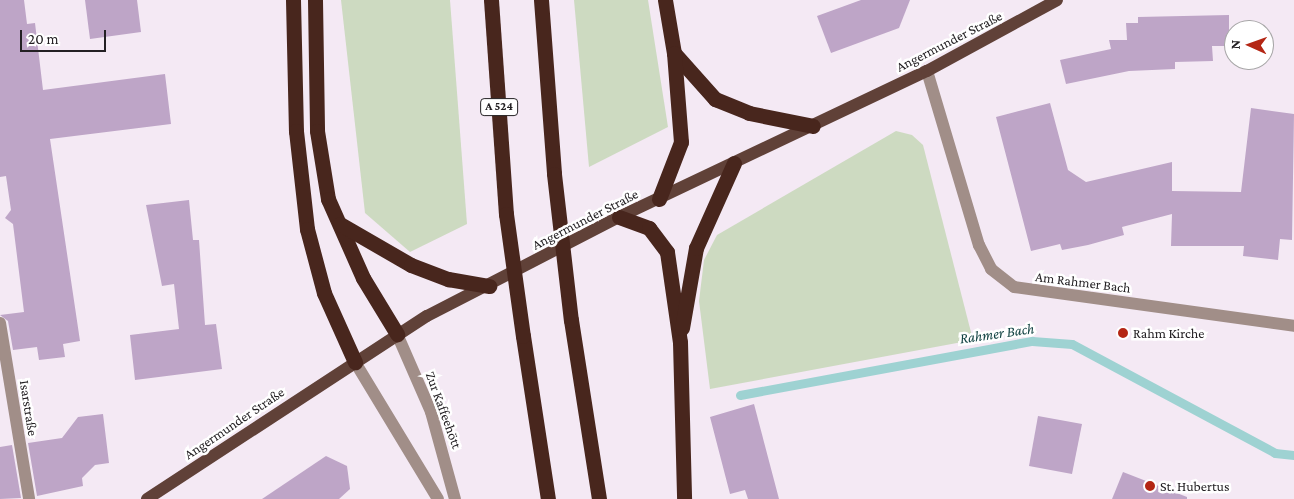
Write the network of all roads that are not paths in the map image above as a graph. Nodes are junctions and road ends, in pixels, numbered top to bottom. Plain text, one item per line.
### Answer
1 (293, 0) edge
2 (315, 0) edge
3 (491, 0) edge
4 (541, 0) edge
5 (665, 0) edge
6 (1057, 0) edge
7 (674, 53) junction
8 (927, 71) junction
9 (813, 126) junction
10 (734, 163) junction
11 (659, 199) junction
12 (619, 216) junction
13 (340, 224) junction
14 (489, 286) junction
15 (0, 323) edge
16 (1294, 326) edge
17 (397, 334) junction
18 (680, 342) junction
19 (355, 362) junction
20 (29, 499) edge
21 (147, 499) edge
22 (438, 499) edge
23 (455, 499) edge
24 (548, 499) edge
25 (599, 499) edge
26 (684, 499) edge

1 - 19 highway
2 - 13 highway
3 - 24 highway, A 524, bridge
4 - 25 highway, bridge
5 - 7 highway
6 - 8 main road, Angermunder Straße
7 - 9 highway
7 - 11 highway
8 - 9 main road, Angermunder Straße
8 - 16 street, Am Rahmer Bach
9 - 10 main road, Angermunder Straße
10 - 11 main road, Angermunder Straße
10 - 18 highway
11 - 12 main road, Angermunder Straße
12 - 14 main road, Angermunder Straße
12 - 18 highway
13 - 14 highway
13 - 17 highway
14 - 17 main road, Angermunder Straße
15 - 20 street, Isarstraße
17 - 19 main road, Angermunder Straße
17 - 23 street, Zur Kaffeehött
18 - 26 highway
19 - 21 main road, Angermunder Straße
19 - 22 street

